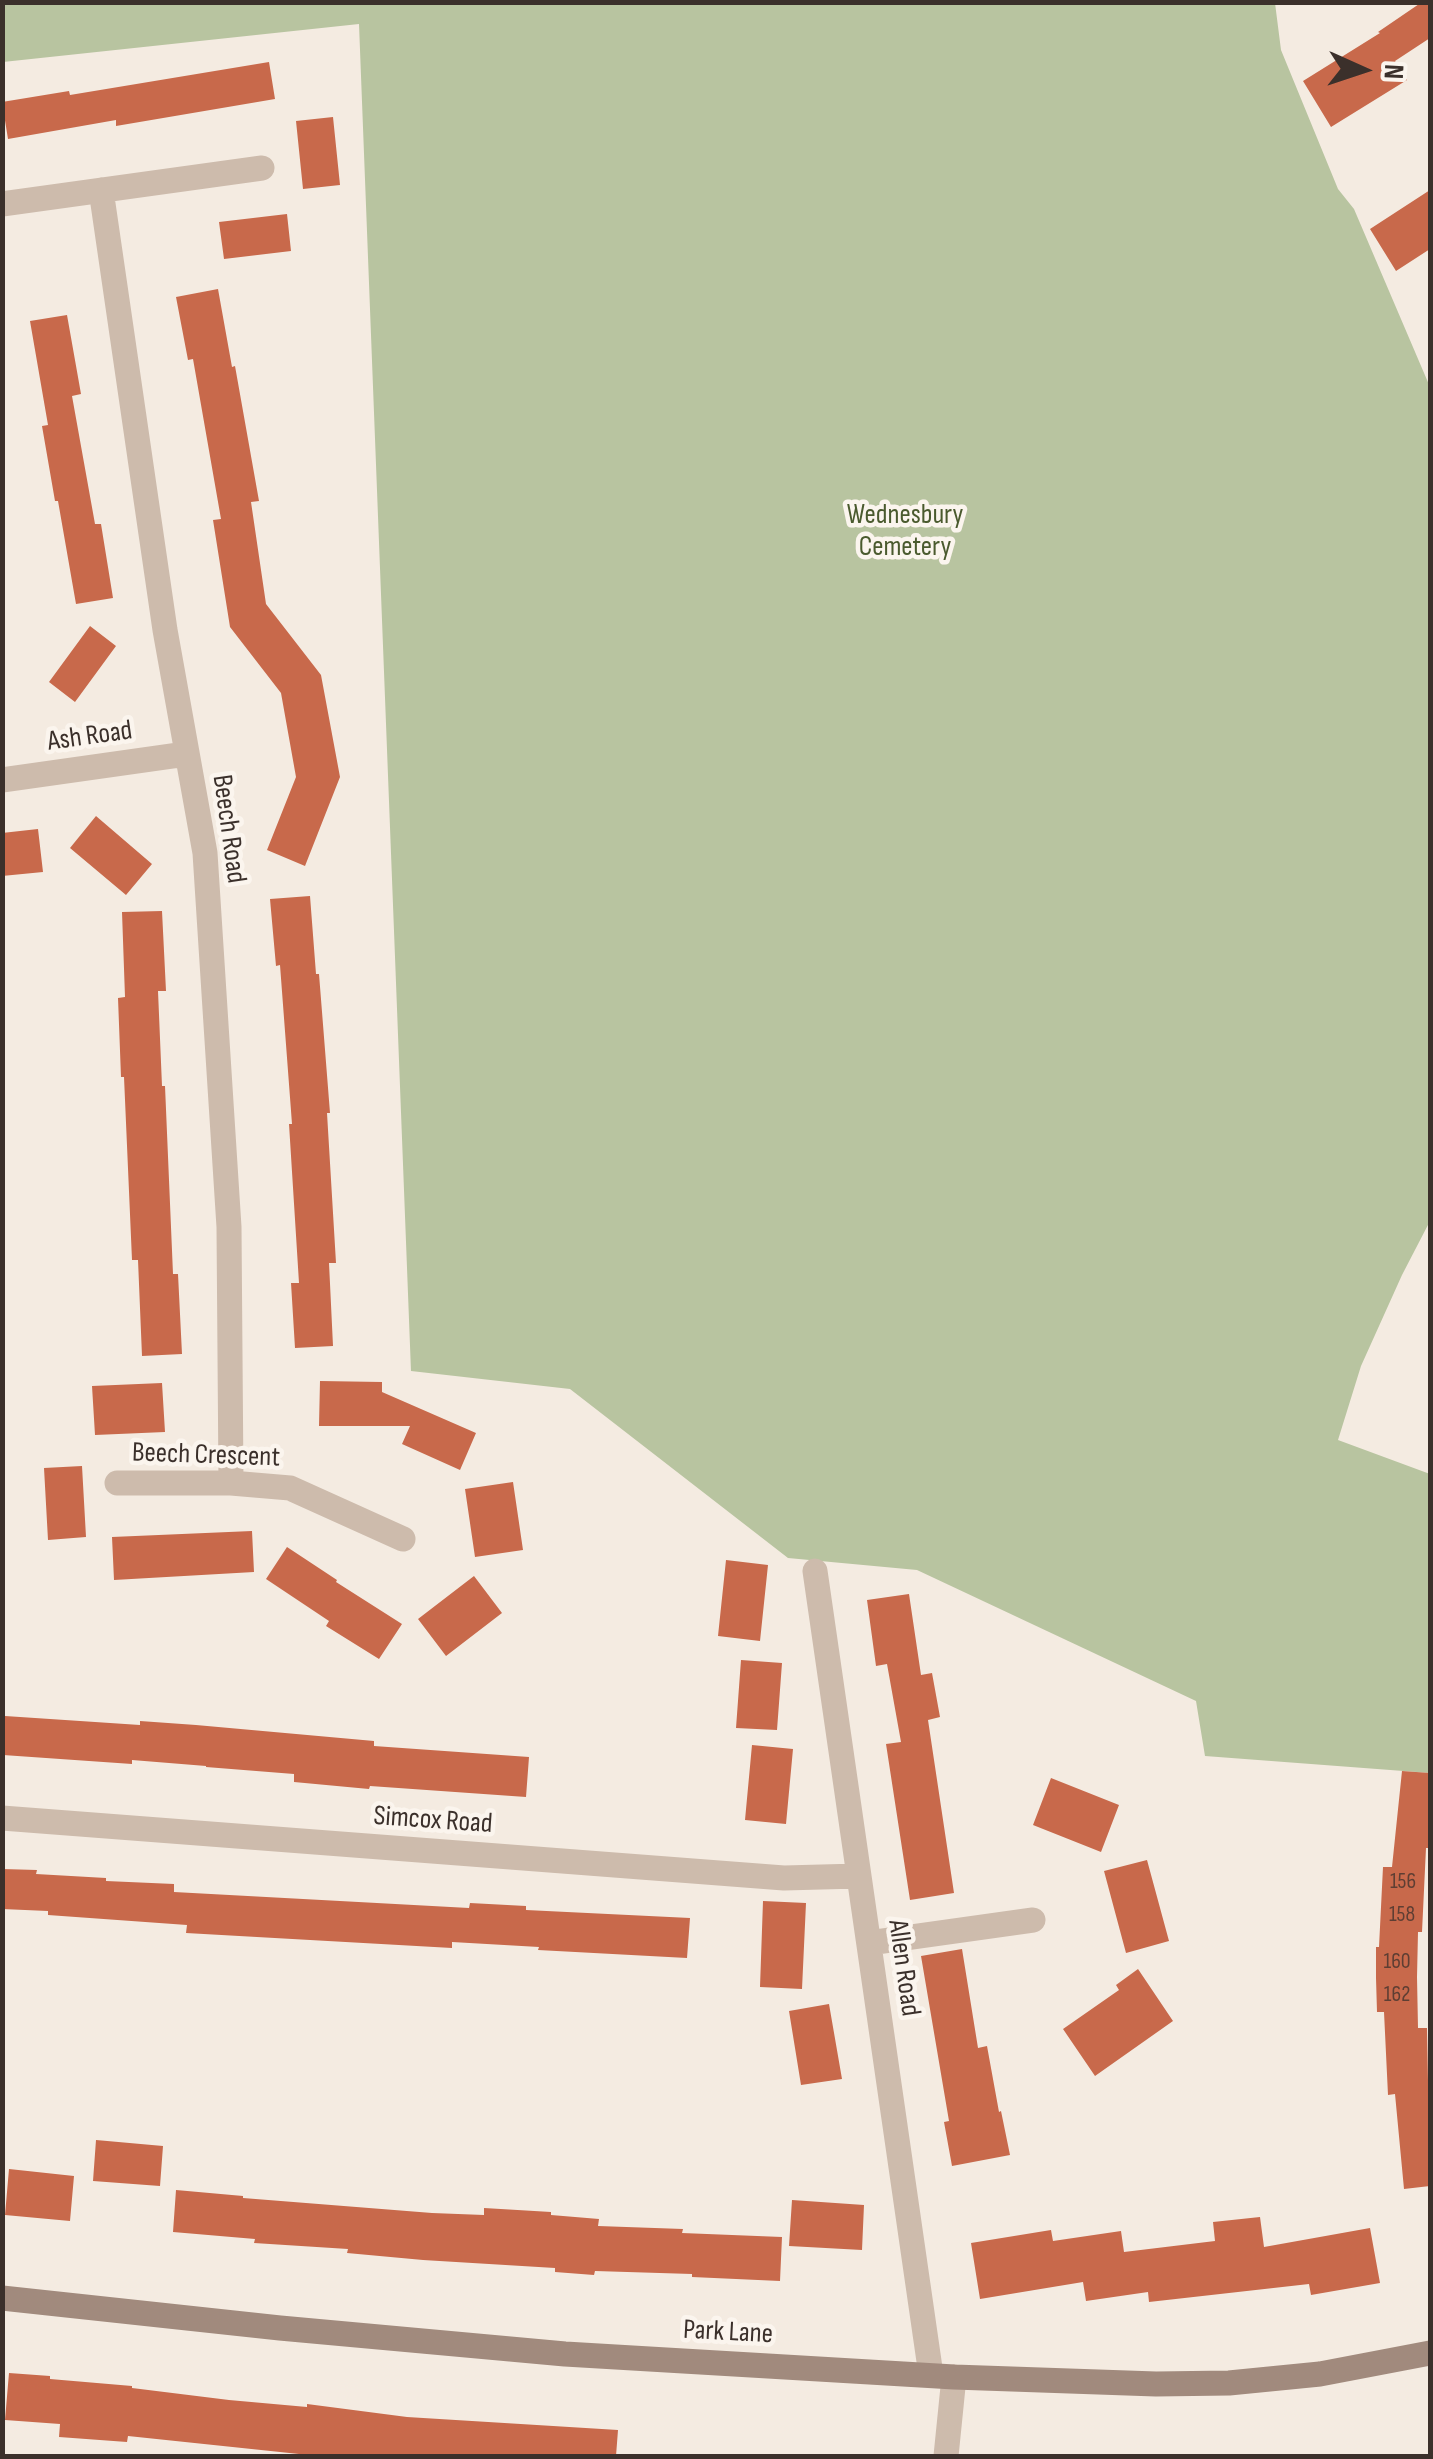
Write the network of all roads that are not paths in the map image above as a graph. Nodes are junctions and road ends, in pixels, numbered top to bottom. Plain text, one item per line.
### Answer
1 (262, 168) dead end
2 (101, 190) junction
3 (2, 204) edge
4 (186, 754) junction
5 (2, 780) edge
6 (117, 1483) dead end
7 (230, 1483) junction
8 (402, 1539) dead end
9 (815, 1571) dead end
10 (2, 1818) edge
11 (859, 1876) junction
12 (1034, 1920) dead end
13 (870, 1944) junction
14 (9, 2298) edge
15 (1430, 2353) edge
16 (942, 2376) junction
17 (946, 2456) edge

1 - 2 street
2 - 3 street
2 - 4 street, Beech Road
4 - 5 street, Ash Road
4 - 7 street, Beech Road
6 - 7 street, Beech Crescent
7 - 8 street, Beech Crescent
9 - 11 street, Allen Road
10 - 11 street, Simcox Road
11 - 13 street, Allen Road
12 - 13 street
13 - 16 street, Allen Road
14 - 16 main road, Park Lane
15 - 16 main road, Park Lane
16 - 17 street, Allen Road

